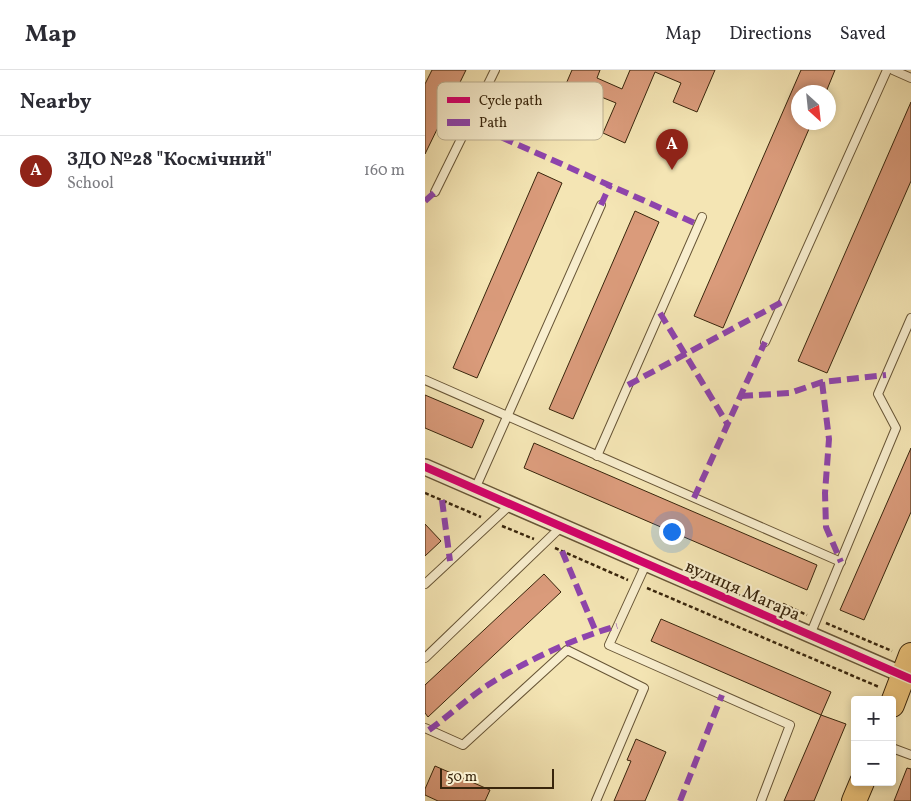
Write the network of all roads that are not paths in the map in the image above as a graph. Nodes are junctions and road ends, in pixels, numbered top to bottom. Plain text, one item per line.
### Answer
1 (495, 70) edge
2 (887, 70) edge
3 (893, 70) edge
4 (911, 78) edge
5 (489, 82) edge
6 (461, 140) edge
7 (435, 192) dead end
8 (601, 205) dead end
9 (702, 217) dead end
10 (911, 318) edge
11 (765, 342) dead end
12 (425, 380) edge
13 (507, 416) junction
14 (597, 456) junction
15 (425, 467) edge
16 (475, 489) junction
17 (510, 505) junction
18 (561, 527) junction
19 (841, 562) junction
20 (645, 564) junction
21 (425, 584) edge
22 (810, 636) junction
23 (425, 658) edge
24 (908, 670) edge
25 (886, 696) edge
26 (425, 728) edge
27 (896, 749) edge
28 (911, 755) edge
29 (860, 786) edge
30 (596, 801) edge
31 (761, 801) edge
32 (854, 801) edge

1 - 5 lane
2 - 11 lane
3 - 4 lane
6 - 7 lane
8 - 13 lane
9 - 14 lane
10 - 19 lane
12 - 13 lane
13 - 14 lane
13 - 16 lane
14 - 19 lane
15 - 16 street, вулиця Магара
16 - 17 street, вулиця Магара
17 - 18 street, вулиця Магара
17 - 21 lane
18 - 20 street, вулиця Магара
18 - 23 lane
19 - 22 lane
20 - 22 street, вулиця Магара
20 - 31 lane
22 - 24 street, вулиця Магара
24 - 25 main road
26 - 30 lane
27 - 28 lane
29 - 32 main road

